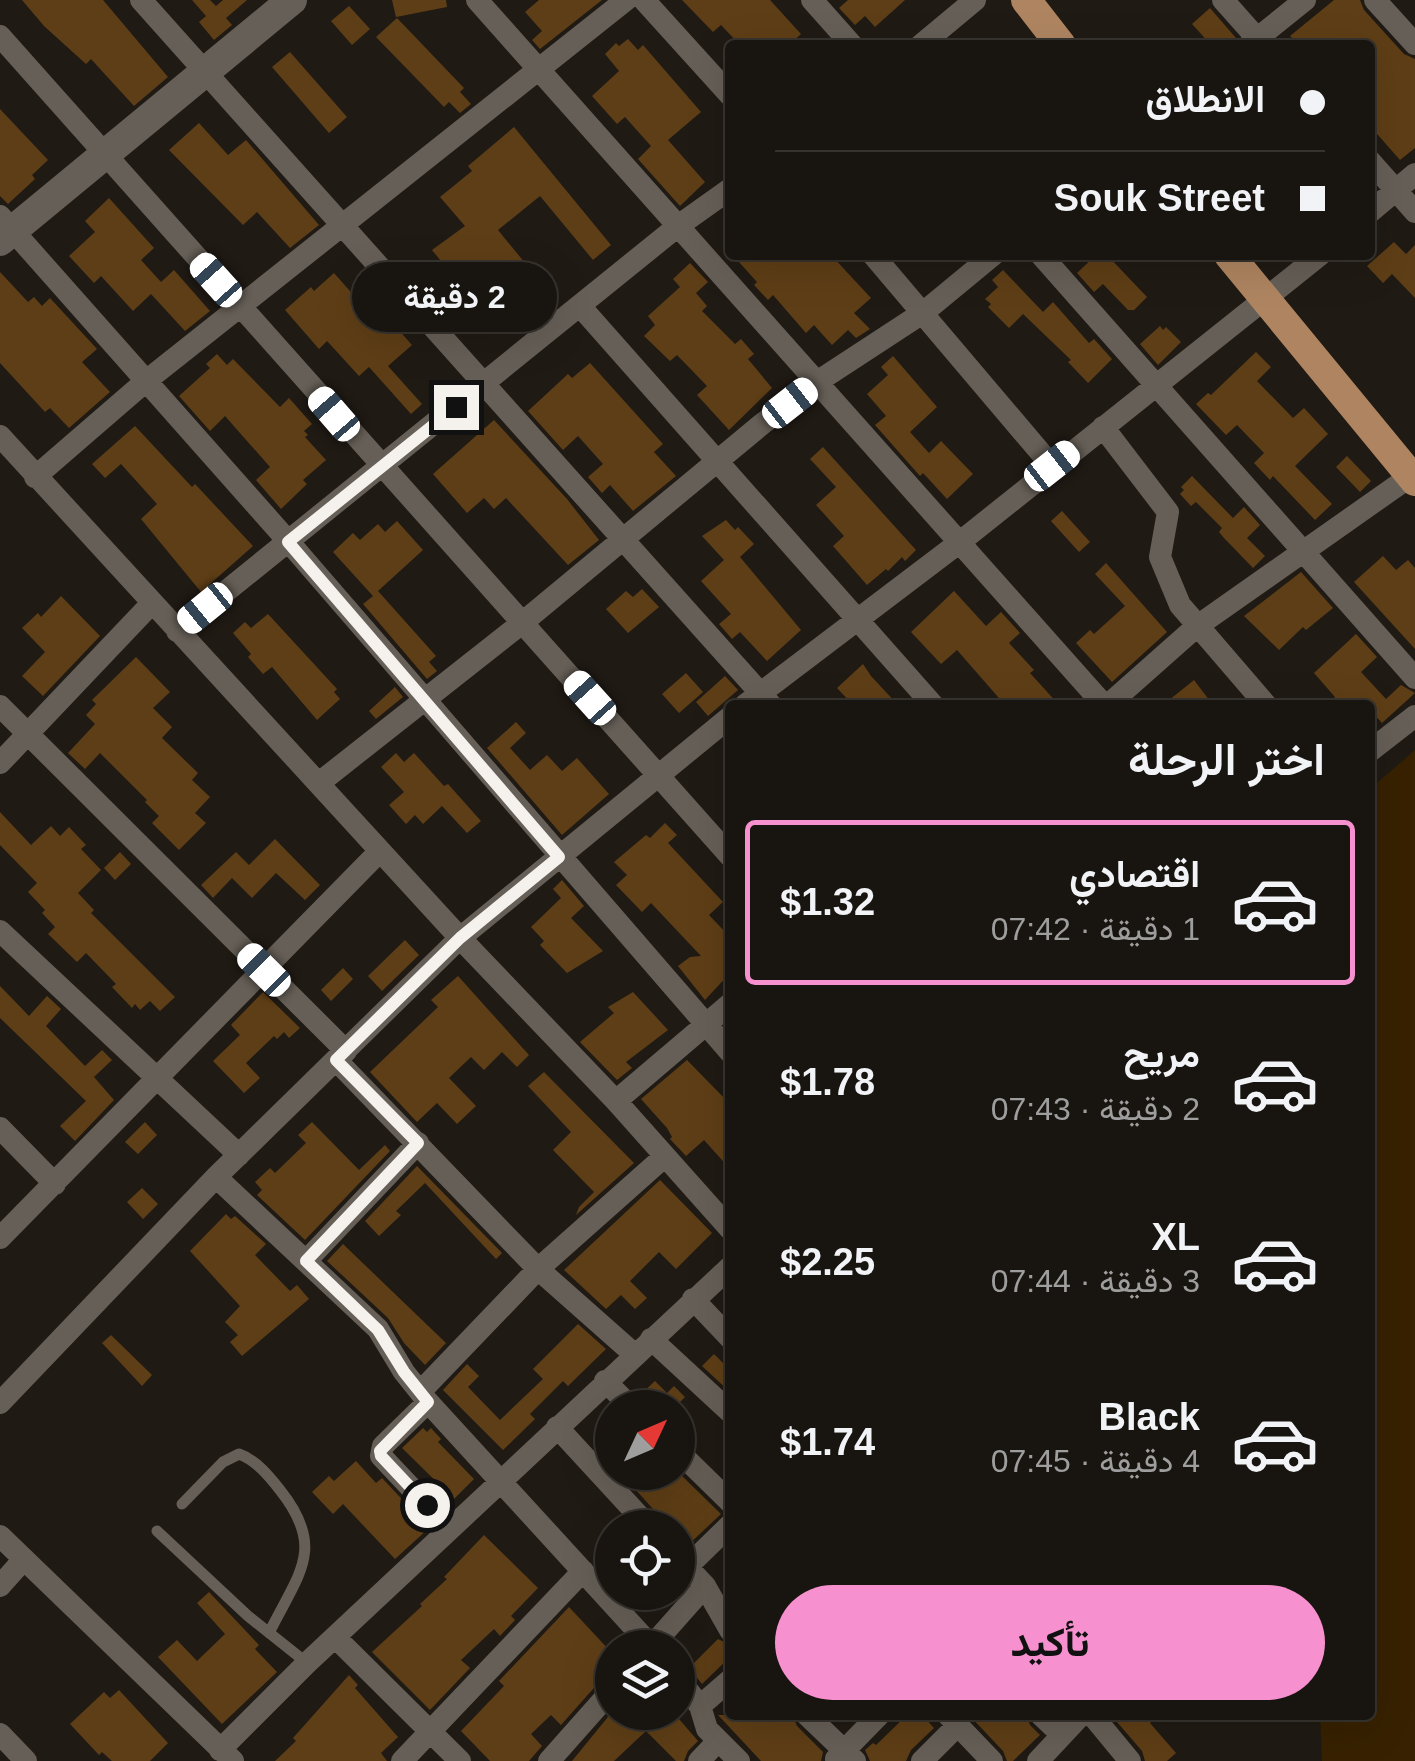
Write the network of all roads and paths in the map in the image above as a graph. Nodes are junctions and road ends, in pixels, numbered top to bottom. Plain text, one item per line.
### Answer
1 (141, 0) edge
2 (292, 0) edge
3 (476, 0) edge
4 (626, 0) edge
5 (644, 0) edge
6 (812, 0) edge
7 (975, 0) edge
8 (1026, 0) edge
9 (1223, 0) edge
10 (1304, 0) edge
11 (1375, 0) edge
12 (0, 36) edge
13 (848, 40) edge
14 (927, 40) edge
15 (1056, 40) edge
16 (1254, 40) edge
17 (1259, 40) edge
18 (1415, 44) edge
19 (539, 70) junction
20 (206, 73) junction
21 (725, 89) edge
22 (104, 156) junction
23 (1375, 167) edge
24 (1415, 174) edge
25 (1396, 190) junction
26 (725, 193) edge
27 (1375, 208) edge
28 (1415, 212) edge
29 (342, 222) junction
30 (678, 226) junction
31 (5, 229) edge
32 (877, 260) edge
33 (986, 260) edge
34 (1046, 260) edge
35 (1233, 260) edge
36 (1314, 260) edge
37 (1266, 300) junction
38 (239, 306) junction
39 (580, 306) junction
40 (924, 312) junction
41 (146, 381) junction
42 (817, 382) junction
43 (485, 383) junction
44 (1158, 384) junction
45 (1103, 427) junction
46 (0, 436) edge
47 (718, 460) junction
48 (1052, 466) junction
49 (381, 468) junction
50 (35, 477) junction
51 (1414, 477) edge
52 (288, 542) junction
53 (622, 542) junction
54 (960, 542) junction
55 (1302, 550) junction
56 (152, 603) junction
57 (858, 620) junction
58 (522, 623) junction
59 (1196, 627) junction
60 (177, 631) junction
61 (1415, 678) edge
62 (424, 700) junction
63 (758, 700) edge
64 (760, 700) edge
65 (929, 700) edge
66 (1102, 700) edge
67 (1112, 700) edge
68 (1262, 700) edge
69 (0, 706) edge
70 (1415, 716) edge
71 (725, 720) edge
72 (29, 735) junction
73 (1375, 747) edge
74 (0, 763) edge
75 (658, 773) junction
76 (318, 783) junction
77 (725, 850) edge
78 (380, 851) junction
79 (559, 857) junction
80 (0, 931) edge
81 (460, 938) junction
82 (264, 970) junction
83 (725, 1009) edge
84 (707, 1025) junction
85 (725, 1046) edge
86 (341, 1055) junction
87 (157, 1080) junction
88 (616, 1101) junction
89 (0, 1128) edge
90 (418, 1143) junction
91 (239, 1155) junction
92 (664, 1157) junction
93 (216, 1177) junction
94 (55, 1184) junction
95 (725, 1224) edge
96 (0, 1238) edge
97 (306, 1261) junction
98 (538, 1270) junction
99 (725, 1271) edge
100 (693, 1299) junction
101 (725, 1333) edge
102 (643, 1346) junction
103 (605, 1382) junction
104 (613, 1390) edge
105 (424, 1397) junction
106 (0, 1403) edge
107 (725, 1408) edge
108 (557, 1427) junction
109 (695, 1468) edge
110 (499, 1482) junction
111 (725, 1497) edge
112 (182, 1504) dead end
113 (633, 1510) edge
114 (725, 1529) edge
115 (450, 1530) junction
116 (157, 1531) dead end
117 (0, 1536) edge
118 (695, 1552) edge
119 (24, 1558) junction
120 (583, 1570) junction
121 (695, 1576) edge
122 (0, 1586) edge
123 (705, 1586) junction
124 (725, 1621) edge
125 (637, 1630) edge
126 (667, 1630) edge
127 (270, 1633) junction
128 (335, 1638) junction
129 (307, 1663) junction
130 (725, 1684) edge
131 (695, 1700) edge
132 (700, 1706) junction
133 (595, 1709) edge
134 (812, 1720) edge
135 (875, 1720) edge
136 (1046, 1720) edge
137 (1076, 1720) edge
138 (1096, 1720) edge
139 (952, 1721) edge
140 (431, 1733) junction
141 (0, 1734) edge
142 (1062, 1735) junction
143 (718, 1741) junction
144 (226, 1755) edge
145 (845, 1757) edge
146 (26, 1761) edge
147 (402, 1761) edge
148 (460, 1761) edge
149 (550, 1761) edge
150 (698, 1761) edge
151 (739, 1761) edge
152 (922, 1761) edge
153 (992, 1761) edge
154 (1038, 1761) edge
155 (1130, 1761) edge

1 - 20 street
2 - 20 street
3 - 19 street
4 - 19 street
5 - 21 street
6 - 13 street
7 - 14 street
8 - 15 main road
9 - 16 street
10 - 17 street
11 - 18 street
12 - 22 street
19 - 29 street
19 - 30 street
20 - 22 street
20 - 29 street
22 - 31 street
22 - 38 street
23 - 25 street
24 - 25 street
25 - 27 street
25 - 28 street
26 - 30 street
29 - 38 street
29 - 43 street
30 - 39 street
30 - 42 street
31 - 41 street
32 - 40 street
33 - 40 street
34 - 44 street
35 - 37 main road
36 - 37 street
37 - 44 street
37 - 51 main road
38 - 41 street
38 - 49 street
39 - 43 street
39 - 47 street
40 - 42 street
40 - 48 street
41 - 50 street
41 - 52 street
42 - 47 street
42 - 54 street
43 - 49 street
43 - 53 street
44 - 45 street
44 - 55 street
45 - 48 street
45 - 59 street
46 - 50 street
47 - 53 street
47 - 57 street
48 - 54 street
49 - 52 street
49 - 58 street
50 - 56 street
51 - 55 street
52 - 60 street
52 - 62 street
53 - 58 street
53 - 63 street
54 - 57 street
54 - 66 street
55 - 59 street
55 - 61 street
56 - 60 street
56 - 72 street
57 - 64 street
57 - 65 street
58 - 62 street
58 - 75 street
59 - 67 street
59 - 68 street
60 - 76 street
62 - 76 street
62 - 79 street
69 - 72 street
70 - 73 street
71 - 75 street
72 - 74 street
72 - 82 street
75 - 77 street
75 - 79 street
76 - 78 street
78 - 81 street
78 - 82 street
79 - 81 street
79 - 84 street
80 - 87 street
81 - 86 street
81 - 88 street
82 - 86 street
82 - 87 street
83 - 84 street
84 - 85 street
84 - 88 street
86 - 90 street
86 - 91 street
87 - 91 street
87 - 94 street
88 - 92 street
89 - 94 street
90 - 97 street
90 - 98 street
91 - 93 street
92 - 95 street
92 - 98 street
93 - 97 street
93 - 106 street
94 - 96 street
97 - 105 street
98 - 102 street
98 - 105 street
99 - 100 street
100 - 101 street
100 - 102 street
102 - 103 street
102 - 107 street
103 - 104 street
103 - 108 street
105 - 110 street
105 - 115 street
108 - 110 street
108 - 113 street
109 - 111 street
110 - 115 street
110 - 120 street
112 - 127 lane
114 - 118 street
115 - 128 street
116 - 127 lane
117 - 119 street
119 - 122 street
119 - 144 street
120 - 125 street
120 - 140 street
121 - 123 street
123 - 124 street
123 - 126 street
127 - 129 lane
128 - 129 street
128 - 140 street
129 - 144 street
130 - 132 street
131 - 132 street
132 - 143 street
133 - 149 street
134 - 145 street
135 - 145 street
136 - 142 street
137 - 142 street
138 - 155 street
139 - 152 street
139 - 153 street
140 - 147 street
140 - 148 street
141 - 146 street
142 - 154 street
143 - 150 street
143 - 151 street

